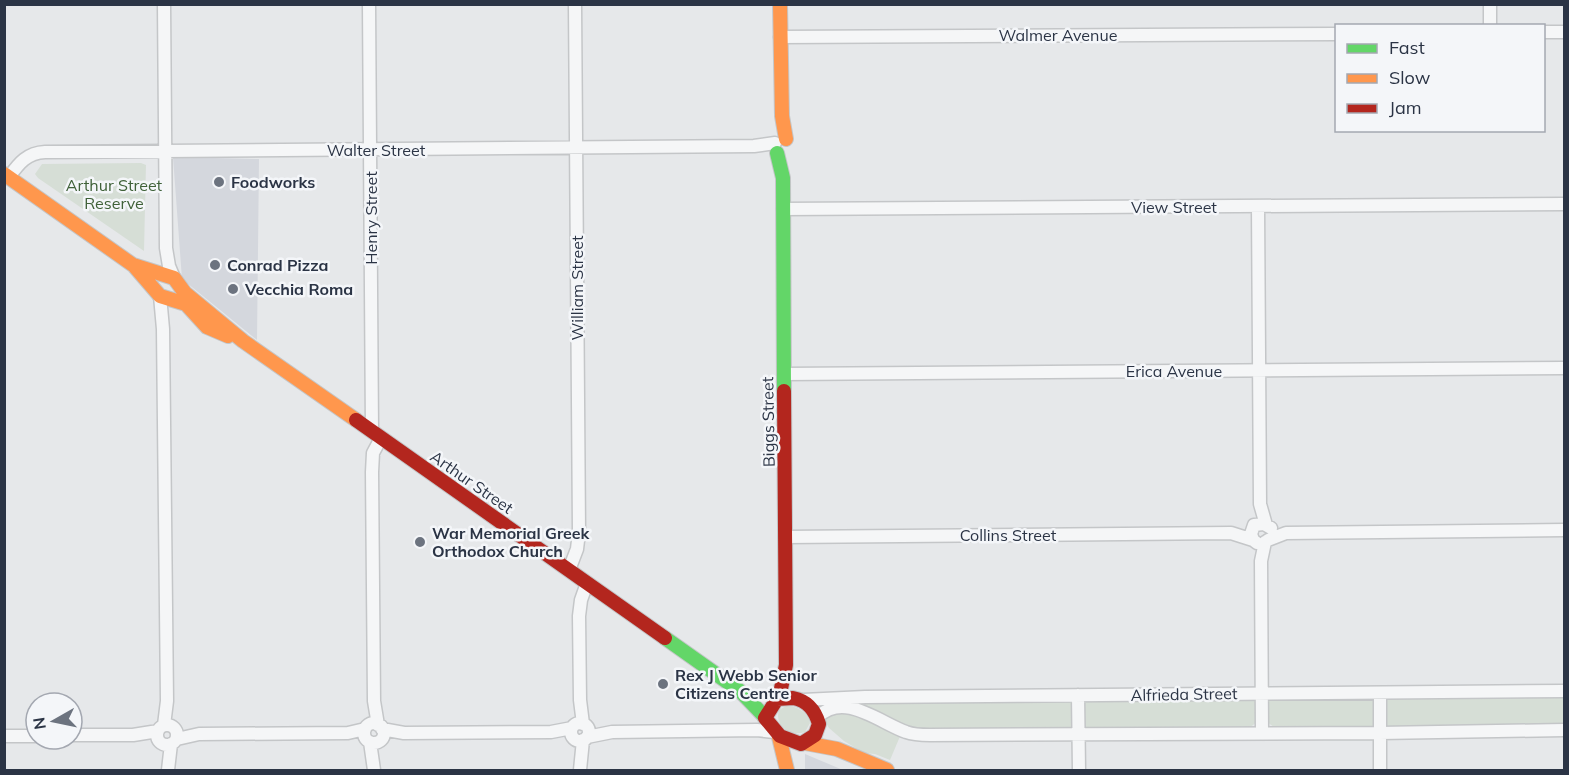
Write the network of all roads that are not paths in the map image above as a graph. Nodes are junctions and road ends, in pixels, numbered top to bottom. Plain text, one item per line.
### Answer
1 (164, 4) edge
2 (369, 4) edge
3 (575, 4) edge
4 (780, 4) edge
5 (1490, 4) edge
6 (1490, 24) edge
7 (1545, 32) edge
8 (1564, 32) edge
9 (1335, 34) edge
10 (780, 37) junction
11 (780, 146) junction
12 (576, 148) junction
13 (165, 150) junction
14 (370, 150) junction
15 (7, 175) edge
16 (1564, 204) edge
17 (1258, 206) junction
18 (783, 209) junction
19 (166, 248) junction
20 (133, 265) junction
21 (159, 274) junction
22 (175, 280) junction
23 (165, 296) junction
24 (243, 341) junction
25 (1564, 368) edge
26 (1259, 370) junction
27 (784, 374) junction
28 (376, 435) junction
29 (1564, 530) edge
30 (1260, 534) junction
31 (785, 537) junction
32 (569, 570) junction
33 (587, 584) junction
34 (786, 665) junction
35 (740, 691) junction
36 (1564, 691) edge
37 (1262, 693) junction
38 (1380, 693) junction
39 (1078, 695) junction
40 (778, 699) junction
41 (800, 699) junction
42 (765, 718) junction
43 (818, 721) junction
44 (742, 730) junction
45 (1564, 730) edge
46 (579, 732) junction
47 (374, 733) junction
48 (1262, 733) junction
49 (1380, 733) junction
50 (84, 735) edge
51 (167, 735) junction
52 (776, 735) junction
53 (1079, 735) junction
54 (4, 736) edge
55 (24, 736) edge
56 (803, 744) junction
57 (847, 752) junction
58 (374, 767) edge
59 (580, 767) edge
60 (168, 769) edge
61 (787, 771) edge
62 (886, 771) edge
63 (1079, 771) edge
64 (1380, 771) edge

1 - 13 street
2 - 14 street, Henry Street
3 - 12 street, William Street
4 - 10 street, Biggs Street
5 - 6 street
7 - 8 street
9 - 10 street, Walmer Avenue
10 - 11 street, Biggs Street
11 - 12 street, Walter Street
11 - 18 street, Biggs Street
12 - 14 street, Walter Street
12 - 32 street, William Street
13 - 14 street, Walter Street
13 - 15 street, Walter Street
13 - 19 street
14 - 28 street, Henry Street
15 - 20 street, Arthur Street
16 - 17 street, View Street
17 - 18 street, View Street
17 - 26 street
18 - 27 street, Biggs Street
19 - 21 street
19 - 22 street
20 - 21 street, Arthur Street
20 - 23 street, Arthur Street
21 - 22 street, Arthur Street
21 - 23 street
22 - 23 street
22 - 24 street, Arthur Street
23 - 24 street, Arthur Street
23 - 51 street
24 - 28 street, Arthur Street
25 - 26 street, Erica Avenue
26 - 27 street, Erica Avenue
26 - 30 street
27 - 31 street, Biggs Street
28 - 32 street, Arthur Street
28 - 47 street, Henry Street
29 - 30 street, Collins Street
30 - 31 street, Collins Street
30 - 37 street
31 - 34 street, Biggs Street
32 - 33 street, Arthur Street
33 - 35 street, Arthur Street
33 - 46 street
34 - 40 street, Biggs Street
34 - 41 street, Biggs Street
35 - 40 street, Arthur Street
35 - 42 street, Arthur Street
36 - 38 street, Alfrieda Street
37 - 38 street, Alfrieda Street
37 - 39 street, Alfrieda Street
37 - 48 street
38 - 49 street
39 - 41 street, Alfrieda Street
39 - 53 street
40 - 41 street
40 - 42 street
41 - 43 street
42 - 44 street
42 - 52 street
43 - 53 street
43 - 56 street
43 - 57 street
44 - 46 street
44 - 52 street
45 - 49 street
46 - 47 street
46 - 59 street
47 - 51 street
47 - 58 street, Henry Street
48 - 49 street
48 - 53 street
49 - 64 street
50 - 51 street
51 - 60 street
52 - 56 street
52 - 61 street
53 - 63 street
54 - 55 street
56 - 57 street
56 - 61 street
57 - 62 street

